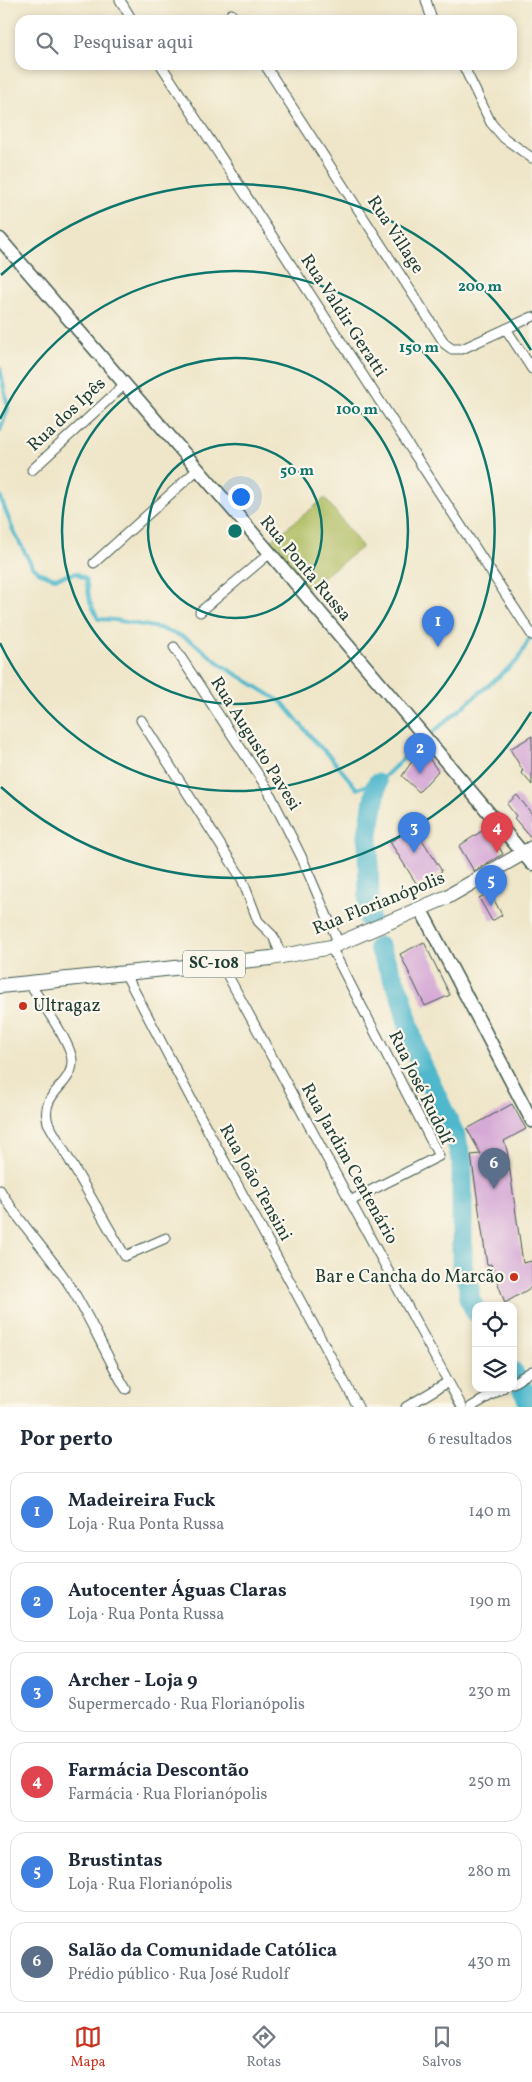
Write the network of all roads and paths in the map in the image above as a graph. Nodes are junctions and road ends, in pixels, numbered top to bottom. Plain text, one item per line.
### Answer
1 (120, 0) edge
2 (426, 0) edge
3 (129, 15) edge
4 (430, 15) edge
5 (164, 70) edge
6 (268, 70) edge
7 (465, 70) edge
8 (532, 158) edge
9 (0, 240) edge
10 (532, 317) edge
11 (506, 329) junction
12 (532, 369) edge
13 (124, 385) junction
14 (32, 470) dead end
15 (197, 470) junction
16 (270, 553) junction
17 (94, 563) dead end
18 (200, 612) dead end
19 (532, 635) edge
20 (174, 647) dead end
21 (141, 720) dead end
22 (530, 855) edge
23 (421, 910) junction
24 (335, 946) junction
25 (282, 957) junction
26 (221, 964) junction
27 (125, 973) junction
28 (29, 982) junction
29 (0, 986) edge
30 (532, 1121) edge
31 (0, 1190) edge
32 (350, 1201) junction
33 (166, 1238) dead end
34 (529, 1373) edge
35 (517, 1380) edge
36 (448, 1382) junction
37 (126, 1390) dead end
38 (496, 1392) edge
39 (358, 1407) edge
40 (406, 1407) edge
41 (462, 1407) edge
42 (471, 1407) edge

1 - 3 street
2 - 4 street
5 - 19 street, Rua Valdir Geratti
6 - 11 street, Rua Village
7 - 8 street
9 - 13 street, Rua Ponta Russa
10 - 11 street, Rua Village
11 - 12 street
13 - 14 street, Rua dos Ipês
13 - 15 street, Rua Ponta Russa
15 - 16 street, Rua Ponta Russa
15 - 17 street
16 - 18 street
16 - 22 street, Rua Ponta Russa
20 - 24 street, Rua Augusto Pavesi
21 - 25 street
22 - 23 main road, Rua Florianópolis / SC-108
23 - 24 main road, Rua Florianópolis / SC-108
23 - 30 street
24 - 25 main road, Rua Florianópolis / SC-108
24 - 32 street, Rua José Rudolf
25 - 26 main road, Rua Florianópolis / SC-108
26 - 27 main road, Rua Florianópolis / SC-108
26 - 32 street, Rua Jardim Centenário
27 - 28 main road, Rua Florianópolis / SC-108
27 - 39 street, Rua João Tensini
28 - 29 main road, Rua Florianópolis / SC-108
28 - 33 street
31 - 37 street
32 - 36 street, Rua Jardim Centenário
34 - 35 street
36 - 40 street
36 - 41 street, Rua Jardim Centenário
38 - 42 street

